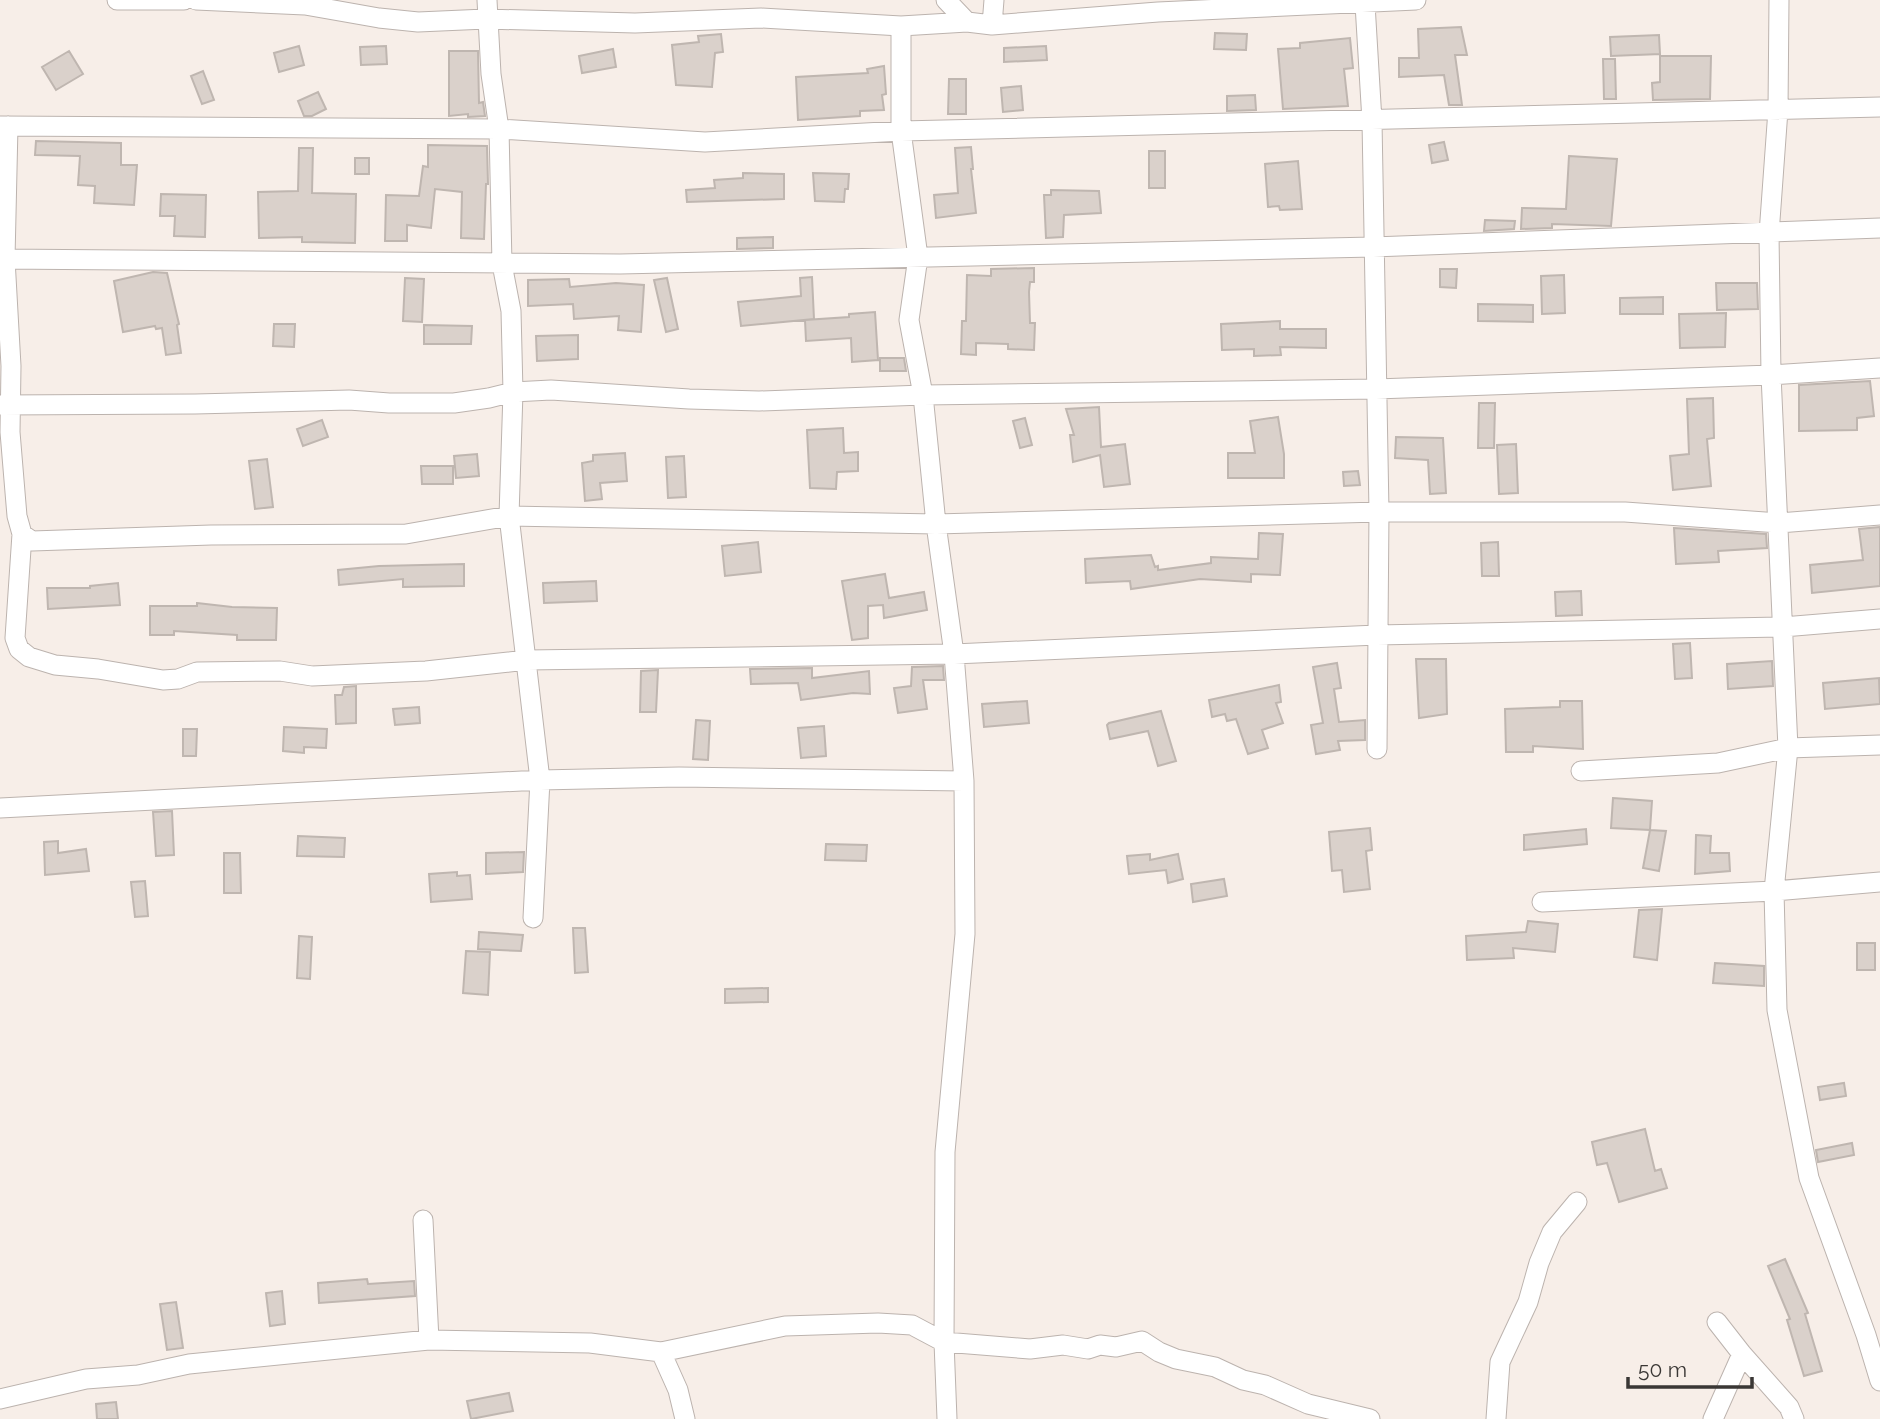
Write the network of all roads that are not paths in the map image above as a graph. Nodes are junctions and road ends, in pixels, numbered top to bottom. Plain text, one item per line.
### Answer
1 (117, 0) edge
2 (184, 0) edge
3 (196, 0) edge
4 (946, 0) edge
5 (994, 0) edge
6 (1416, 0) edge
7 (1779, 0) edge
8 (1365, 4) junction
9 (486, 10) edge
10 (967, 22) junction
11 (992, 24) junction
12 (901, 26) junction
13 (1880, 107) edge
14 (1778, 110) junction
15 (1372, 121) junction
16 (4, 126) edge
17 (499, 129) junction
18 (901, 131) junction
19 (1880, 228) edge
20 (1769, 234) junction
21 (1373, 247) junction
22 (918, 257) junction
23 (3, 259) edge
24 (502, 264) junction
25 (1880, 368) edge
26 (1771, 374) junction
27 (1376, 389) junction
28 (513, 392) junction
29 (923, 395) junction
30 (6, 405) edge
31 (1379, 512) junction
32 (1880, 515) edge
33 (509, 516) junction
34 (1779, 523) junction
35 (936, 524) junction
36 (23, 534) junction
37 (1880, 619) edge
38 (1783, 627) junction
39 (1377, 635) junction
40 (954, 654) junction
41 (527, 660) junction
42 (1880, 745) edge
43 (1788, 748) junction
44 (1377, 749) dead end
45 (1581, 771) dead end
46 (540, 780) junction
47 (964, 781) junction
48 (0, 808) edge
49 (1880, 882) edge
50 (1774, 891) junction
51 (1542, 902) dead end
52 (533, 918) dead end
53 (1577, 1202) dead end
54 (422, 1220) dead end
55 (1717, 1322) dead end
56 (429, 1340) junction
57 (944, 1342) junction
58 (660, 1352) junction
59 (1742, 1354) junction
60 (1880, 1381) edge
61 (0, 1399) edge
62 (685, 1419) edge
63 (947, 1419) edge
64 (1370, 1419) edge
65 (1496, 1419) edge
66 (1713, 1419) edge
67 (1794, 1419) edge

1 - 2 street
3 - 9 street
4 - 10 street
5 - 11 street
6 - 8 street
7 - 14 street
8 - 11 street
8 - 15 street
9 - 12 street
9 - 17 street
10 - 11 street
10 - 12 street
12 - 18 street
13 - 14 street
14 - 15 street
14 - 20 street
15 - 18 street
15 - 21 street
16 - 17 street
16 - 23 street
17 - 18 street
17 - 24 street
18 - 22 street
19 - 20 street
20 - 21 street
20 - 26 street
21 - 22 street
21 - 27 street
22 - 24 street
22 - 29 street
23 - 24 street
23 - 30 street
24 - 28 street
25 - 26 street
26 - 27 street
26 - 34 street
27 - 29 street
27 - 31 street
28 - 29 street
28 - 30 street
28 - 33 street
29 - 35 street
30 - 36 street
31 - 34 street
31 - 35 street
31 - 39 street
32 - 34 street
33 - 35 street
33 - 36 street
33 - 41 street
34 - 38 street
35 - 40 street
36 - 41 street
37 - 38 street
38 - 39 street
38 - 43 street
39 - 40 street
39 - 44 street
40 - 41 street
40 - 47 street
41 - 46 street
42 - 43 street
43 - 45 street
43 - 50 street
46 - 47 street
46 - 48 street
46 - 52 street
47 - 57 street
49 - 50 street
50 - 51 street
50 - 60 street
53 - 65 street
54 - 56 street
55 - 59 street
56 - 58 street
56 - 61 street
57 - 58 street
57 - 63 street
57 - 64 street
58 - 62 street
59 - 66 street
59 - 67 street

